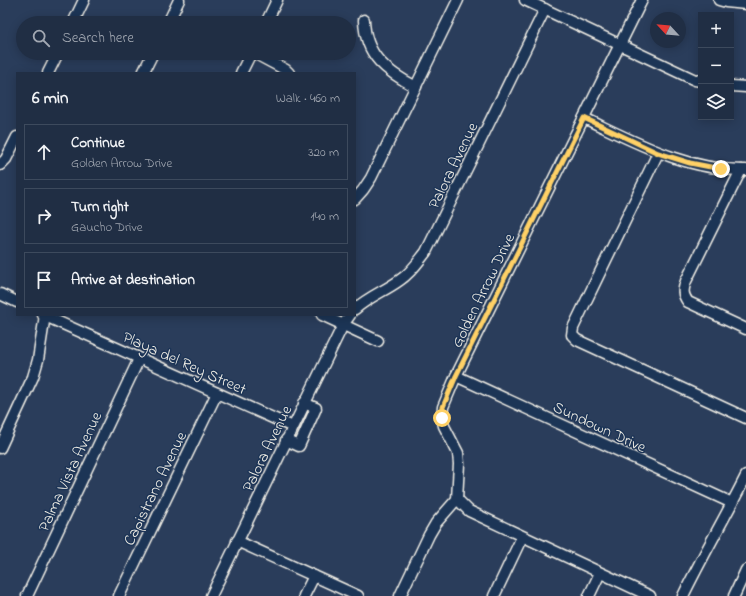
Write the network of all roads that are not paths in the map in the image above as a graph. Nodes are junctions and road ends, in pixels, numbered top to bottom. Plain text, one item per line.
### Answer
1 (84, 0) edge
2 (179, 0) edge
3 (277, 0) edge
4 (458, 0) edge
5 (525, 0) edge
6 (642, 0) edge
7 (719, 0) edge
8 (745, 3) edge
9 (545, 10) junction
10 (76, 16) edge
11 (171, 16) edge
12 (269, 16) edge
13 (364, 20) dead end
14 (620, 44) junction
15 (54, 60) edge
16 (150, 60) edge
17 (248, 60) edge
18 (266, 60) edge
19 (48, 72) edge
20 (144, 72) edge
21 (242, 72) edge
22 (287, 72) edge
23 (698, 80) edge
24 (734, 86) edge
25 (416, 87) junction
26 (746, 87) edge
27 (584, 118) junction
28 (16, 139) edge
29 (658, 153) junction
30 (0, 165) edge
31 (743, 170) edge
32 (356, 197) edge
33 (0, 294) edge
34 (16, 302) edge
35 (356, 308) edge
36 (44, 316) edge
37 (46, 316) edge
38 (324, 316) edge
39 (349, 316) edge
40 (343, 325) junction
41 (746, 328) edge
42 (378, 341) dead end
43 (139, 359) junction
44 (456, 376) junction
45 (217, 393) junction
46 (304, 403) junction
47 (746, 418) edge
48 (293, 427) junction
49 (286, 440) junction
50 (0, 448) edge
51 (746, 476) edge
52 (457, 499) junction
53 (732, 503) junction
54 (522, 537) junction
55 (238, 541) junction
56 (746, 570) edge
57 (600, 573) junction
58 (314, 576) junction
59 (27, 596) edge
60 (119, 596) edge
61 (211, 596) edge
62 (304, 596) edge
63 (358, 596) edge
64 (400, 596) edge
65 (494, 596) edge
66 (589, 596) edge
67 (650, 596) edge
68 (683, 596) edge
69 (734, 596) edge

1 - 10 street
2 - 11 street
3 - 12 street
4 - 25 street
5 - 9 street
6 - 14 street, Golden Arrow Drive
7 - 8 street
9 - 14 street
9 - 35 street, Palora Avenue
13 - 25 street
14 - 23 street
14 - 27 street, Golden Arrow Drive
15 - 19 street
16 - 20 street
17 - 21 street
18 - 22 street
24 - 26 street
25 - 32 street
27 - 29 street
27 - 44 street, Golden Arrow Drive
28 - 30 street
29 - 31 street
29 - 47 street
31 - 41 street
33 - 34 street
36 - 50 street
37 - 43 street, Playa del Rey Street
38 - 40 street
39 - 40 street, Palora Avenue
40 - 42 street
40 - 46 street, Palora Avenue
43 - 45 street, Playa del Rey Street
43 - 59 street, Palma Vista Avenue
44 - 52 street, Golden Arrow Drive
44 - 53 street, Sundown Drive
45 - 48 street, Playa del Rey Street
45 - 60 street, Capistrano Avenue
46 - 48 street, Palora Avenue
46 - 49 street
48 - 49 street, Palora Avenue
49 - 55 street, Palora Avenue
51 - 53 street
52 - 54 street
52 - 64 street
53 - 68 street
54 - 57 street
54 - 65 street
55 - 58 street
55 - 61 street, Palora Avenue
56 - 69 street
57 - 66 street
57 - 67 street
58 - 62 street
58 - 63 street

